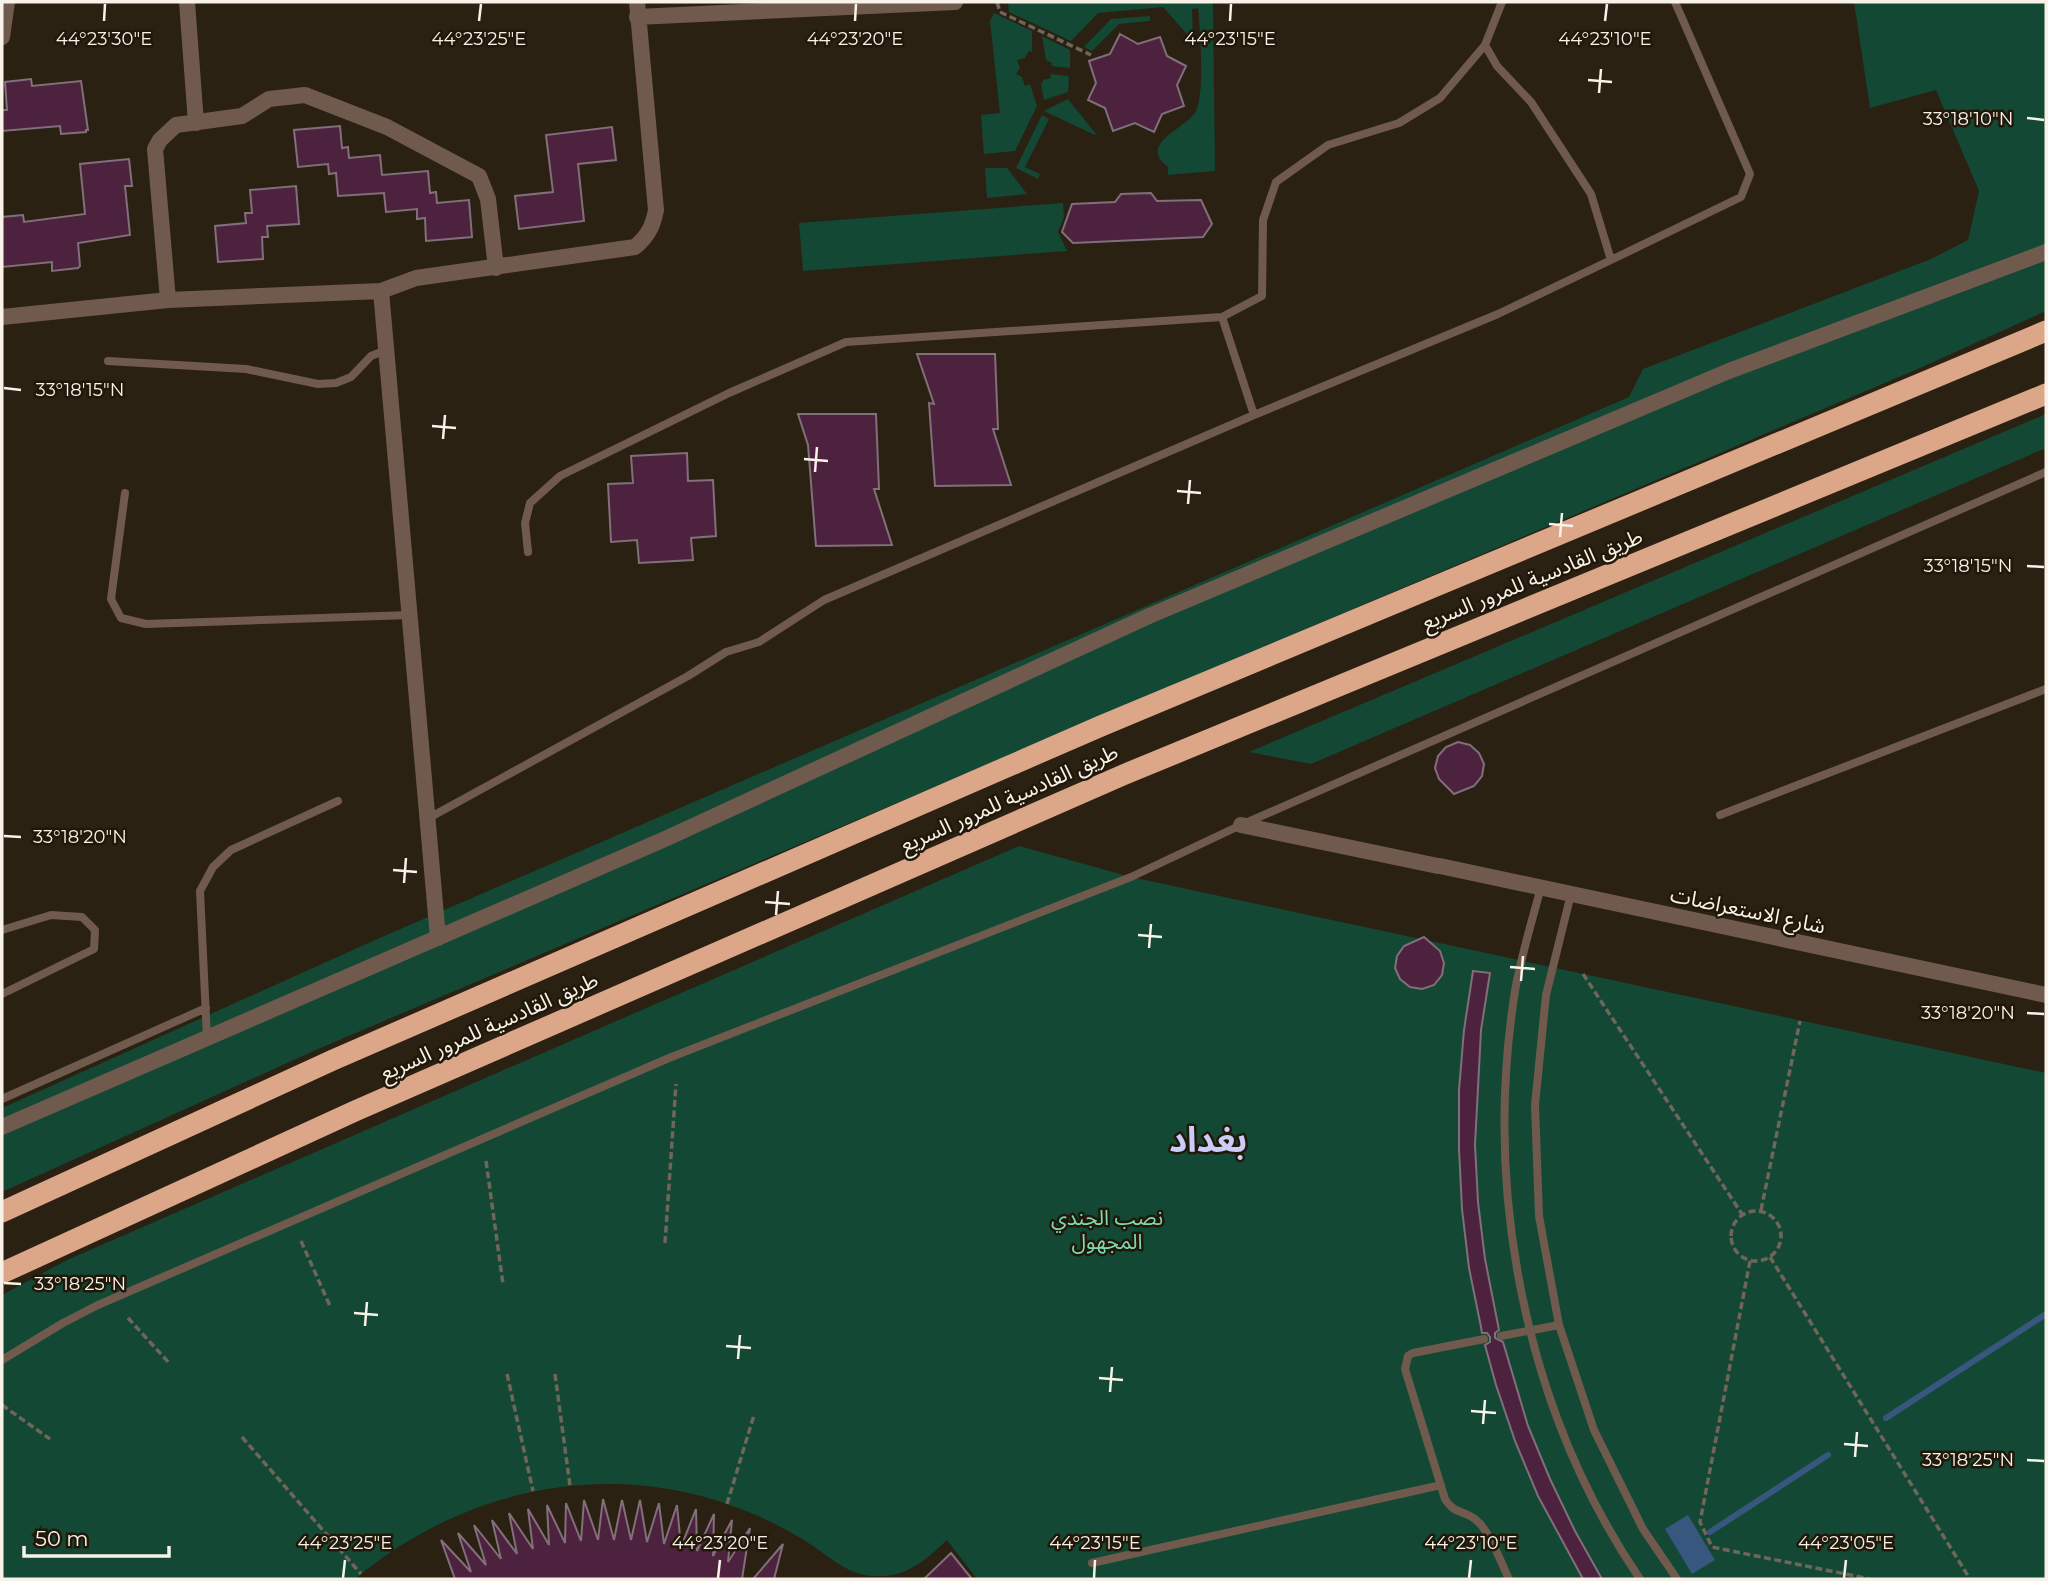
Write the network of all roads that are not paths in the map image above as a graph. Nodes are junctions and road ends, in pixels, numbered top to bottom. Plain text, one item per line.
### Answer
1 (7, 2) edge
2 (187, 2) edge
3 (955, 2) edge
4 (1502, 2) edge
5 (1675, 2) edge
6 (740, 8) edge
7 (637, 9) edge
8 (2, 37) edge
9 (1485, 45) junction
10 (197, 122) junction
11 (2046, 253) edge
12 (1611, 260) junction
13 (496, 268) junction
14 (381, 291) junction
15 (168, 300) junction
16 (2, 317) edge
17 (1222, 317) junction
18 (2046, 331) edge
19 (386, 350) junction
20 (108, 361) dead end
21 (2046, 394) edge
22 (1254, 415) junction
23 (2046, 473) edge
24 (125, 493) dead end
25 (528, 552) dead end
26 (410, 615) junction
27 (2046, 689) edge
28 (338, 801) dead end
29 (1720, 815) dead end
30 (428, 819) junction
31 (1241, 825) junction
32 (1541, 887) junction
33 (1571, 894) junction
34 (2, 930) edge
35 (438, 938) junction
36 (2, 994) edge
37 (2046, 995) edge
38 (206, 1008) junction
39 (207, 1038) junction
40 (2, 1099) edge
41 (2, 1127) edge
42 (2, 1212) edge
43 (2, 1273) edge
44 (1559, 1325) junction
45 (1529, 1331) junction
46 (1501, 1336) dead end
47 (1484, 1339) dead end
48 (2, 1360) edge
49 (1441, 1485) junction
50 (1092, 1563) dead end
51 (1509, 1579) edge
52 (1640, 1579) edge
53 (1677, 1579) edge

1 - 8 street
2 - 10 street
3 - 6 street
4 - 9 lane
5 - 12 lane
6 - 7 street
7 - 13 street
9 - 12 lane
9 - 17 lane
10 - 13 street
10 - 15 street
11 - 35 street
12 - 22 lane
13 - 14 street
14 - 15 street
14 - 19 street
15 - 16 street
17 - 22 lane
17 - 25 lane
18 - 42 highway, طريق القادسية للمرور السريع
19 - 20 lane
19 - 26 street
21 - 43 highway, طريق القادسية للمرور السريع
22 - 30 lane
23 - 31 lane
24 - 26 lane
26 - 30 street
27 - 29 lane
28 - 38 lane
30 - 35 street
31 - 32 street, شارع الاستعراضات
31 - 48 lane
32 - 33 street, شارع الاستعراضات
32 - 45 lane
33 - 37 street, شارع الاستعراضات
33 - 44 lane
34 - 36 lane
35 - 39 street
38 - 39 lane
38 - 40 lane
39 - 41 street
44 - 45 lane
44 - 53 lane
45 - 46 lane
45 - 52 lane
47 - 49 lane
49 - 50 lane
49 - 51 lane

